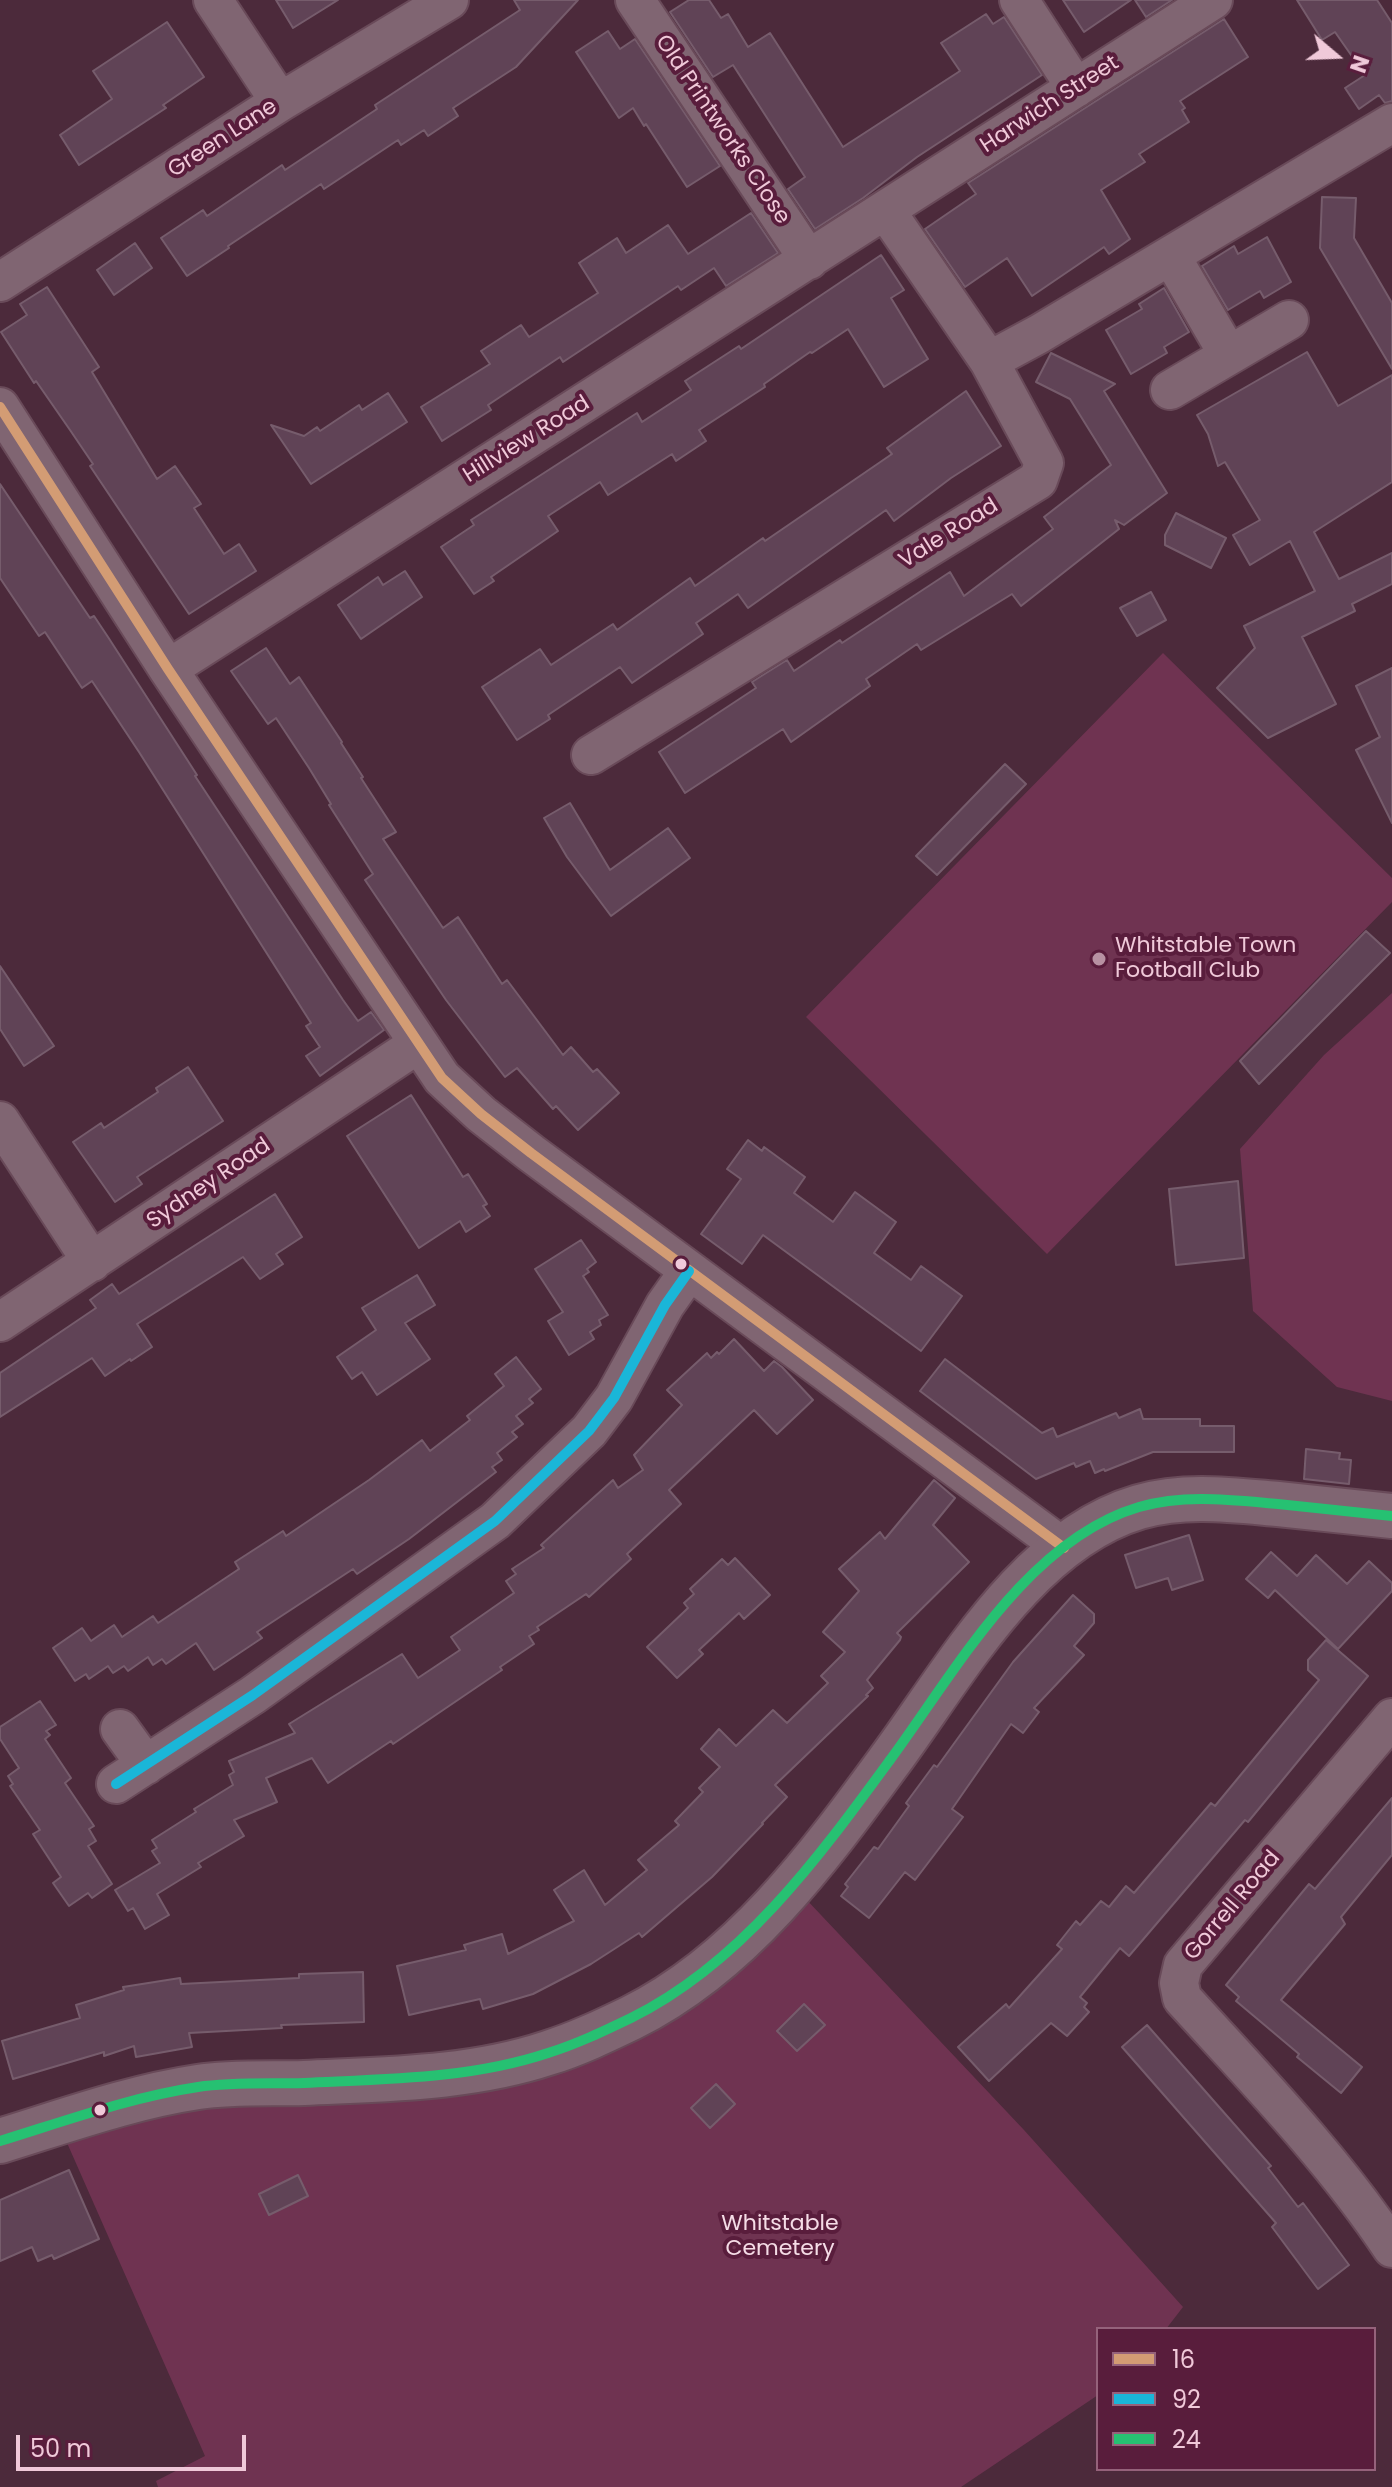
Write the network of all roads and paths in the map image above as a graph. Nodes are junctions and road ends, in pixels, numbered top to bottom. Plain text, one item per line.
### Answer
1 (213, 0) edge
2 (449, 0) edge
3 (635, 0) edge
4 (1019, 0) edge
5 (1213, 0) edge
6 (1076, 88) junction
7 (280, 102) junction
8 (1392, 123) edge
9 (886, 211) junction
10 (1171, 256) junction
11 (809, 260) junction
12 (0, 282) edge
13 (1289, 320) dead end
14 (1228, 354) junction
15 (989, 361) junction
16 (1170, 390) dead end
17 (0, 407) edge
18 (168, 669) junction
19 (591, 755) dead end
20 (418, 1044) junction
21 (0, 1121) edge
22 (92, 1262) junction
23 (689, 1271) junction
24 (0, 1322) edge
25 (1392, 1516) edge
26 (1064, 1548) junction
27 (1392, 1718) edge
28 (120, 1729) dead end
29 (1, 2136) edge
30 (1392, 2248) edge

1 - 7 street
2 - 7 street, Green Lane
3 - 11 street, Old Printworks Close
4 - 6 street
5 - 6 street, Harwich Street
6 - 9 street, Harwich Street
7 - 12 street, Green Lane
8 - 10 street
9 - 11 street, Hillview Road
9 - 15 street, Vale Road
10 - 14 street
10 - 15 street
11 - 18 street, Hillview Road
13 - 14 street
14 - 16 street
15 - 19 street, Vale Road
17 - 18 street
18 - 20 street
20 - 22 street, Sydney Road
20 - 23 street
21 - 22 street
22 - 24 street, Sydney Road
23 - 26 street
23 - 28 street
25 - 26 street
26 - 29 street
27 - 30 street, Gorrell Road

